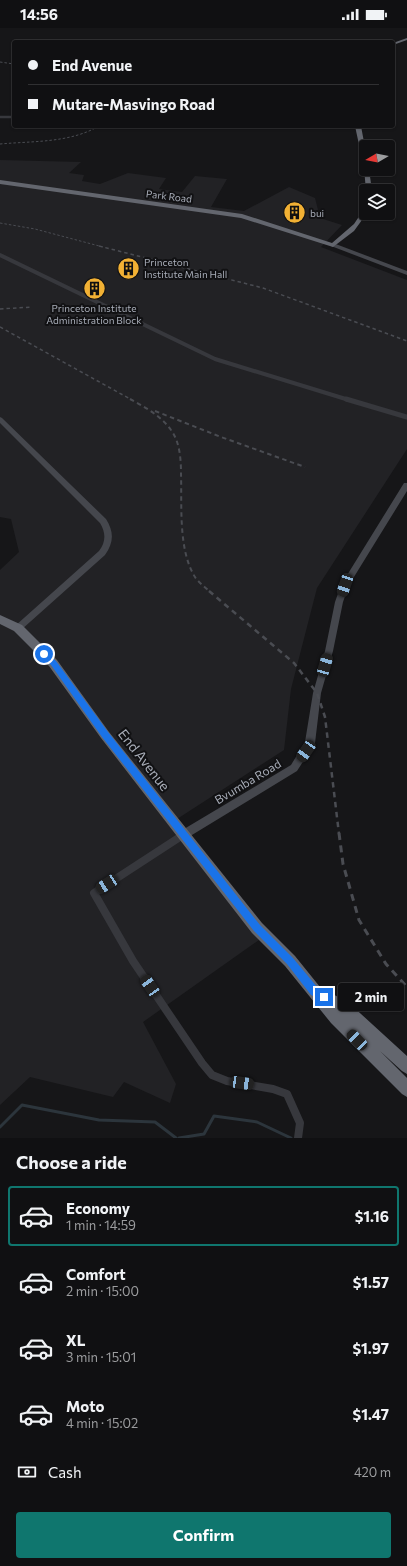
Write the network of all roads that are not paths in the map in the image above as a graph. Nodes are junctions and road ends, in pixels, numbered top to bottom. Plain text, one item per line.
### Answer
1 (407, 39) edge
2 (395, 43) edge
3 (12, 117) edge
4 (0, 118) edge
5 (358, 128) edge
6 (361, 140) edge
7 (0, 182) edge
8 (360, 220) edge
9 (333, 245) junction
10 (0, 255) edge
11 (407, 273) edge
12 (0, 418) edge
13 (407, 418) edge
14 (407, 485) edge
15 (0, 619) edge
16 (18, 628) junction
17 (184, 835) junction
18 (314, 991) junction
19 (407, 1066) edge
20 (407, 1088) edge
21 (298, 1138) edge

1 - 2 highway
3 - 4 street
5 - 6 highway
7 - 9 highway, Park Road
8 - 9 highway
9 - 11 street
10 - 13 street
12 - 16 street
14 - 17 street, Bvumba Road
15 - 16 highway, End Avenue
16 - 17 highway, End Avenue
17 - 18 highway, End Avenue
17 - 21 street, Bvumba Road
18 - 19 highway
18 - 20 highway, End Avenue

